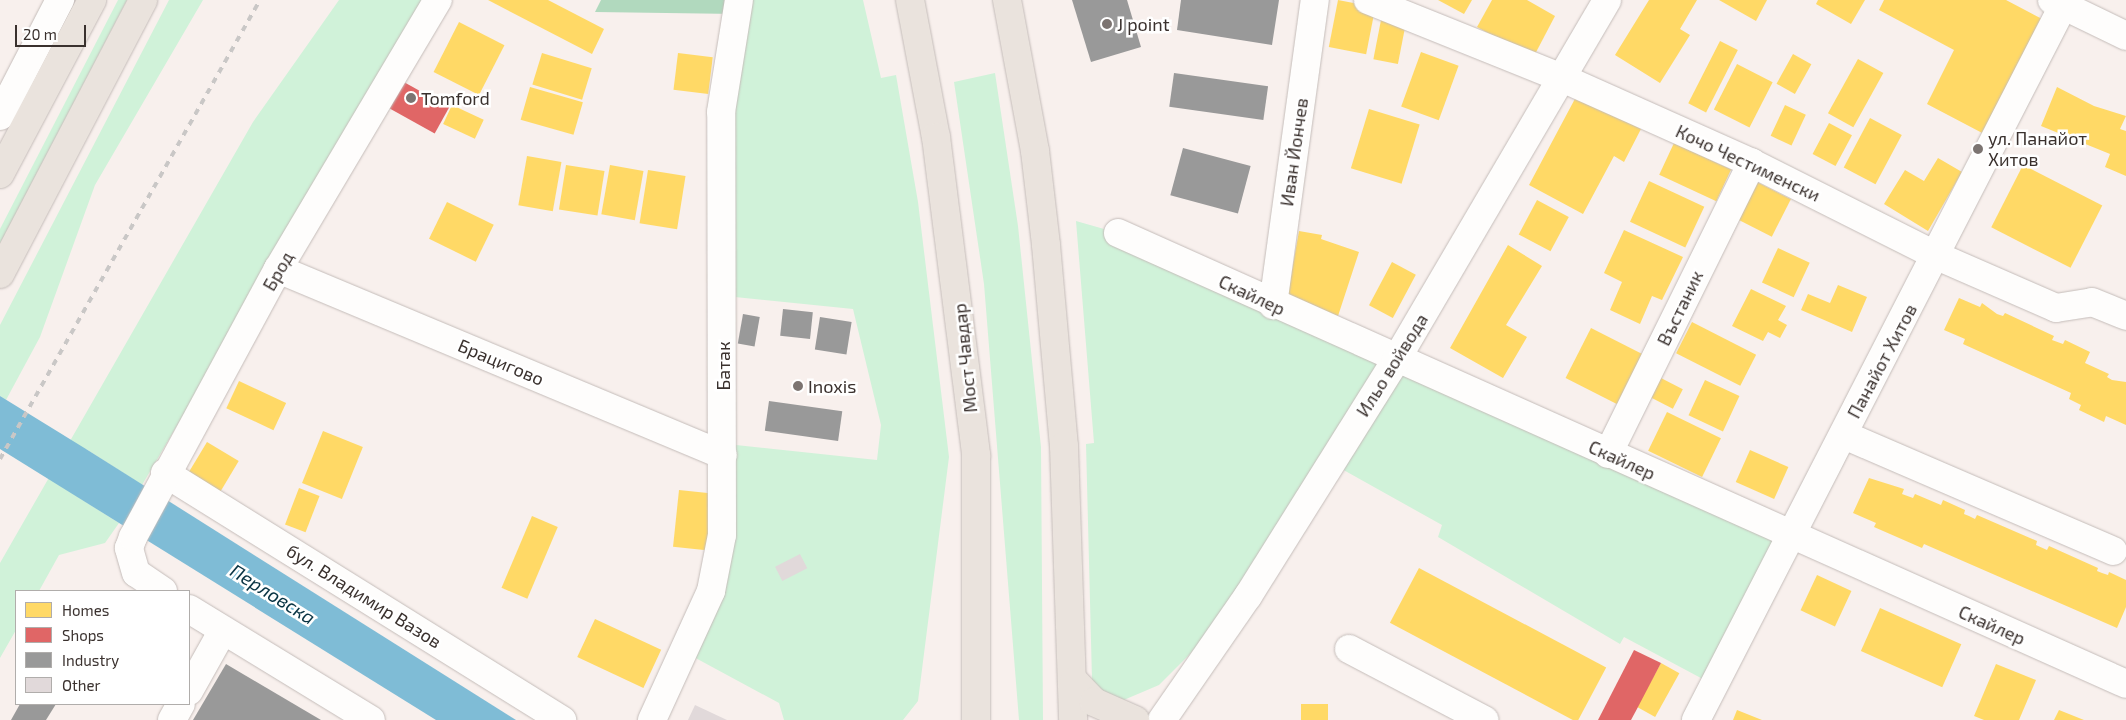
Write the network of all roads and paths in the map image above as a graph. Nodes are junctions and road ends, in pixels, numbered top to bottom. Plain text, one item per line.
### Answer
1 (60, 0) edge
2 (92, 0) edge
3 (143, 0) edge
4 (438, 0) edge
5 (739, 0) edge
6 (910, 0) edge
7 (1007, 0) edge
8 (1315, 0) edge
9 (1368, 0) edge
10 (1607, 0) edge
11 (2061, 2) edge
12 (2126, 36) edge
13 (1562, 78) junction
14 (0, 116) edge
15 (1752, 163) junction
16 (0, 174) edge
17 (1118, 233) dead end
18 (1937, 256) junction
19 (278, 269) junction
20 (0, 274) edge
21 (1273, 305) junction
22 (2126, 316) edge
23 (1396, 360) junction
24 (1844, 434) junction
25 (1608, 454) junction
26 (723, 455) junction
27 (161, 480) junction
28 (1791, 535) junction
29 (2113, 551) dead end
30 (162, 590) edge
31 (190, 610) edge
32 (222, 632) junction
33 (1349, 649) dead end
34 (1074, 681) junction
35 (2126, 684) edge
36 (190, 688) edge
37 (180, 705) edge
38 (172, 720) edge
39 (371, 720) edge
40 (562, 720) edge
41 (652, 720) edge
42 (976, 720) edge
43 (1074, 720) edge
44 (1135, 720) edge
45 (1162, 720) edge
46 (1484, 720) edge
47 (1696, 720) edge

1 - 14 street
2 - 16 main road
3 - 20 main road
4 - 19 street, Брод
5 - 26 street, Батак
6 - 42 main road, Мост Чавдар
7 - 34 main road
8 - 21 street, Иван Йончев
9 - 13 street, Кочо Честименски
10 - 13 street, Ильо войвода
11 - 12 street
11 - 18 street, Панайот Хитов
13 - 15 street, Кочо Честименски
13 - 23 street, Ильо войвода
15 - 18 street, Кочо Честименски
15 - 25 street, Въстаник
17 - 21 street, Скайлер
18 - 22 street, Кочо Честименски
18 - 24 street, Панайот Хитов
19 - 26 street, Брацигово
19 - 27 street, Брод
21 - 23 street, Скайлер
23 - 25 street, Скайлер
23 - 45 street, Ильо войвода
24 - 28 street, Панайот Хитов
24 - 29 street
25 - 28 street, Скайлер
26 - 41 street, Батак
27 - 30 street, Брод
27 - 40 street, бул. Владимир Вазов
28 - 35 street, Скайлер
28 - 47 street, Панайот Хитов
31 - 32 street
32 - 36 street
32 - 39 street
33 - 46 street
34 - 43 main road
34 - 44 main road
37 - 38 street

